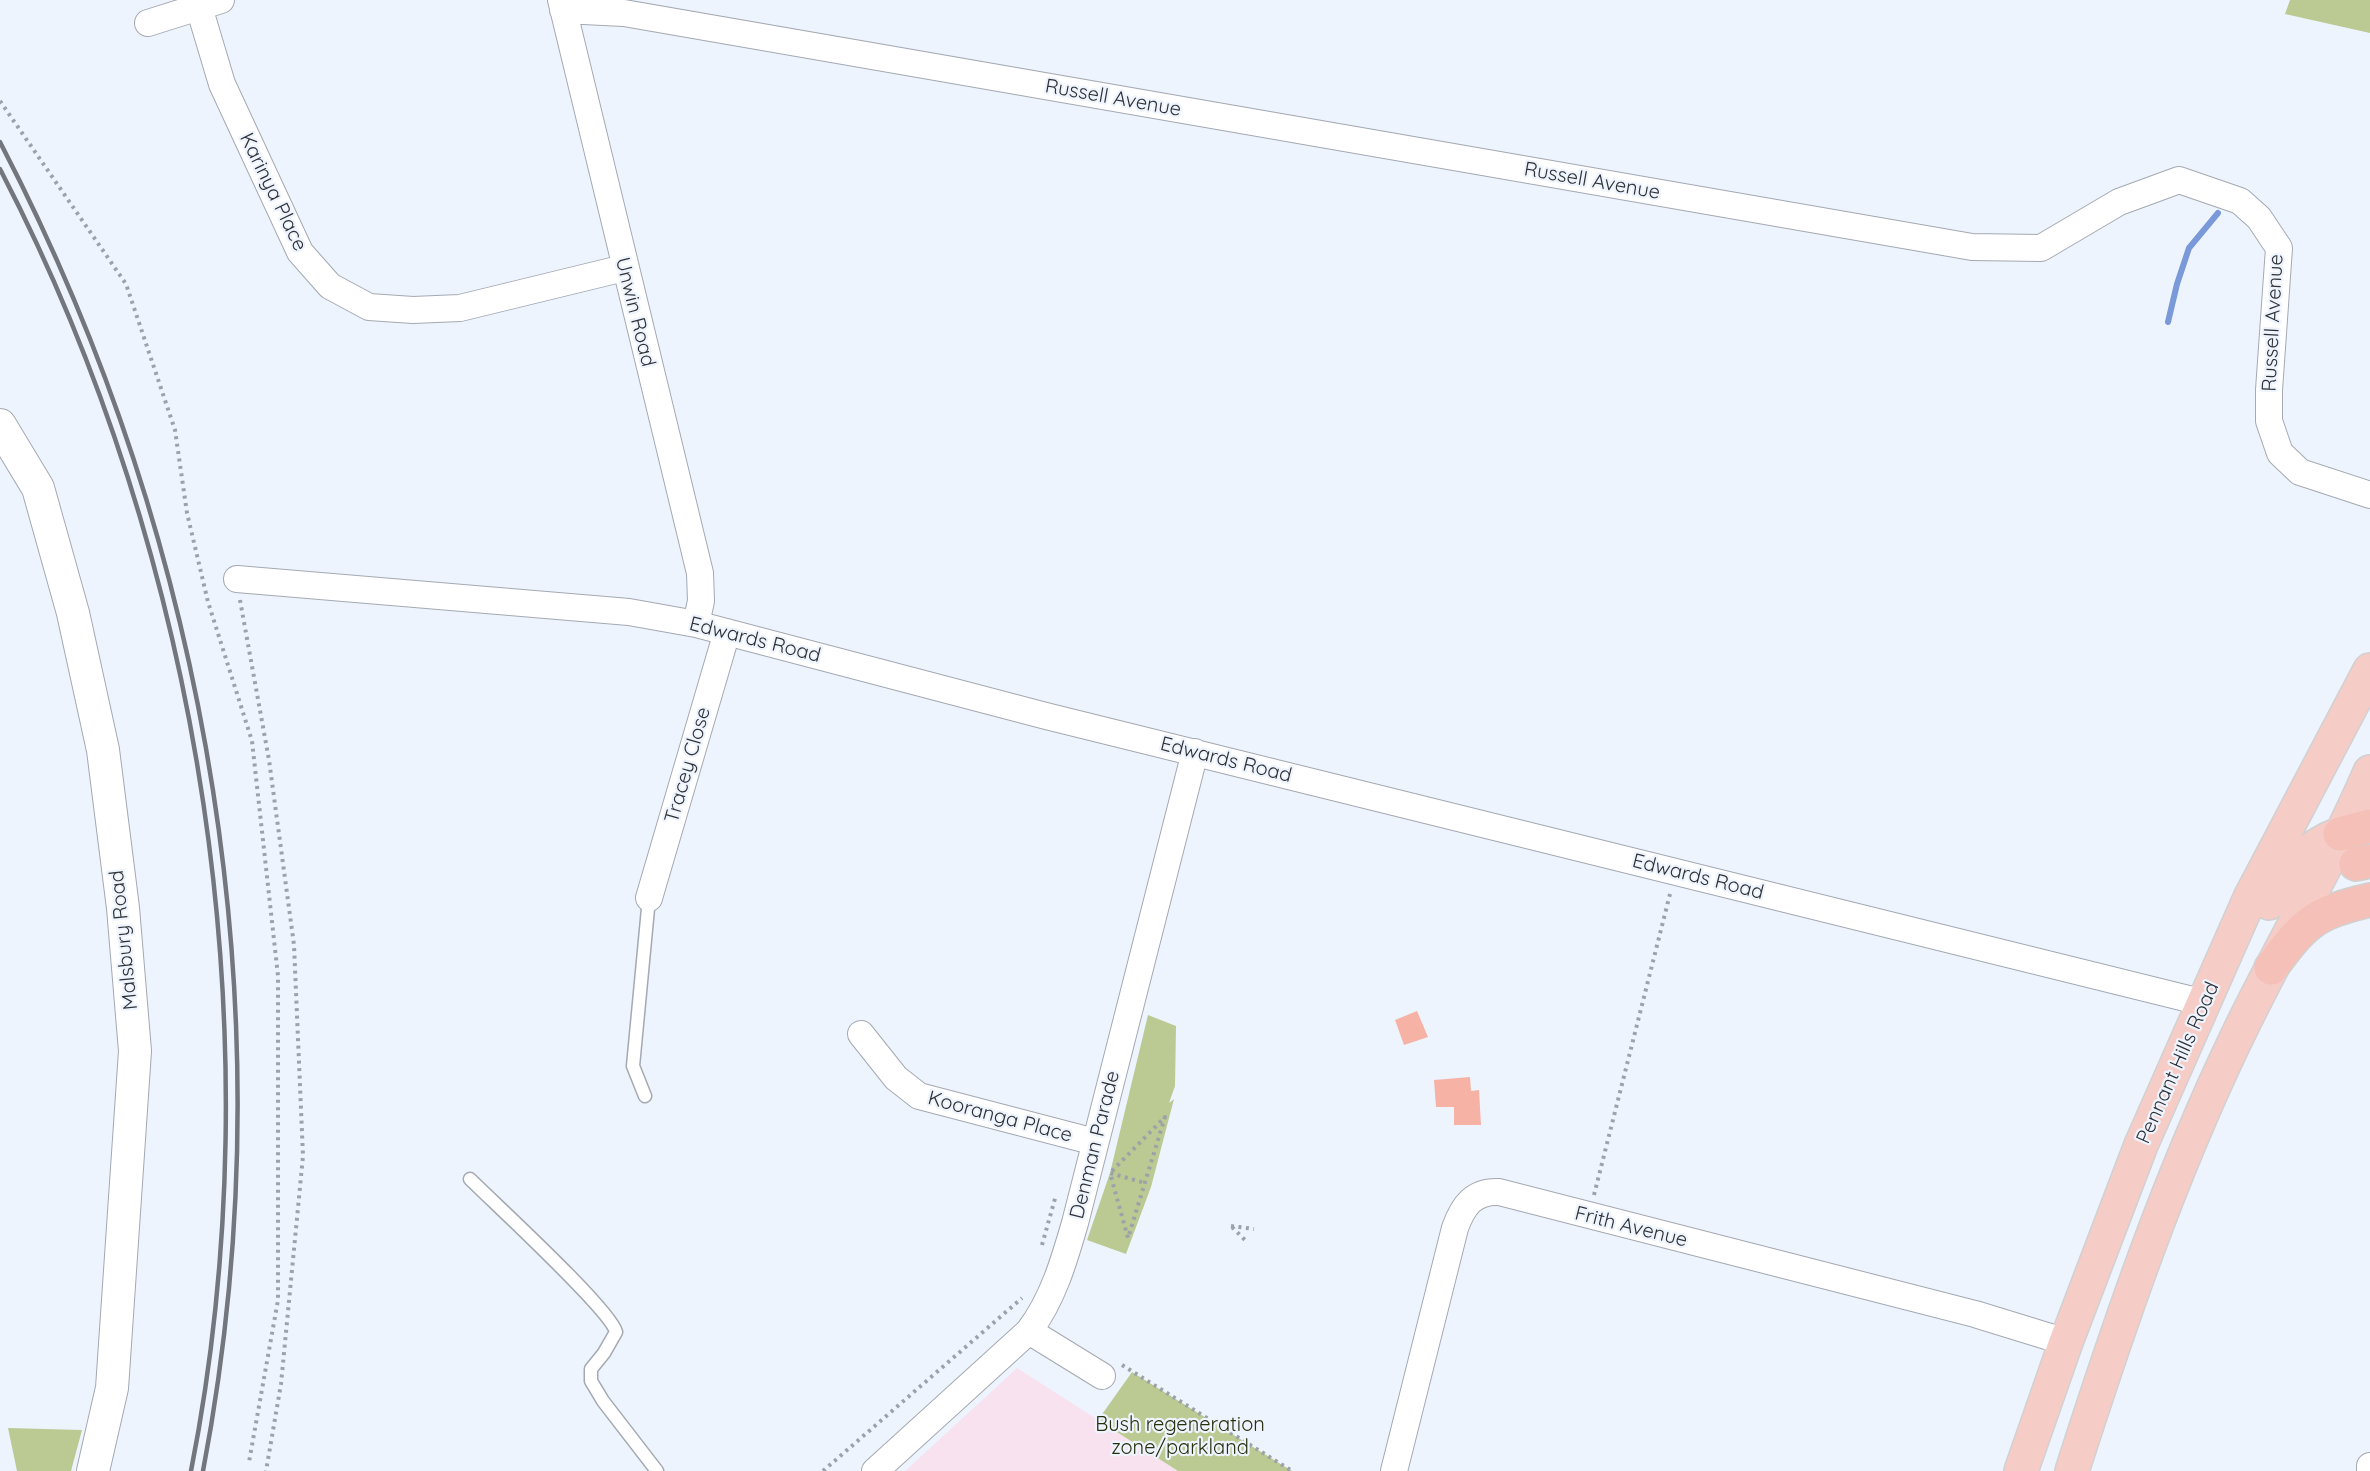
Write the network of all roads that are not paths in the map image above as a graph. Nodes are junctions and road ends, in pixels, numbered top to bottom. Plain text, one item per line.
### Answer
1 (210, 4) edge
2 (562, 5) edge
3 (148, 23) dead end
4 (624, 268) junction
5 (0, 425) edge
6 (2368, 490) edge
7 (237, 579) road end
8 (696, 624) junction
9 (727, 632) junction
10 (2370, 670) edge
11 (1195, 752) junction
12 (2370, 772) edge
13 (2300, 804) junction
14 (2346, 849) edge
15 (649, 898) joint
16 (2370, 900) edge
17 (2271, 968) junction
18 (2205, 1003) junction
19 (861, 1034) dead end
20 (645, 1096) dead end
21 (1095, 1142) junction
22 (470, 1179) dead end
23 (1029, 1331) junction
24 (2066, 1342) junction
25 (1110, 1369) road end
26 (2370, 1466) edge
27 (93, 1471) edge
28 (657, 1471) edge
29 (875, 1471) edge
30 (1394, 1471) edge
31 (2021, 1471) edge
32 (2072, 1471) edge
33 (2370, 1471) edge

1 - 3 street, Karinya Place
1 - 4 street, Karinya Place
2 - 4 street, Unwin Road
2 - 6 street, Russell Avenue
4 - 8 street, Unwin Road
5 - 27 street, Malsbury Road
7 - 8 street, Edwards Road
8 - 9 street, Edwards Road
9 - 11 street, Edwards Road
9 - 15 street, Tracey Close
10 - 13 highway, Pennant Hills Road
11 - 18 street, Edwards Road
11 - 21 street, Denman Parade
12 - 14 highway
13 - 14 highway
13 - 18 highway, Pennant Hills Road
14 - 17 highway
14 - 18 highway
15 - 20 lane
16 - 17 highway
17 - 32 highway
18 - 24 highway, Pennant Hills Road
19 - 21 street, Kooranga Place
21 - 23 street, Denman Parade
22 - 28 lane
23 - 25 street
23 - 29 street, Denman Parade
24 - 30 street, Frith Avenue
24 - 31 highway, Pennant Hills Road
26 - 33 street

